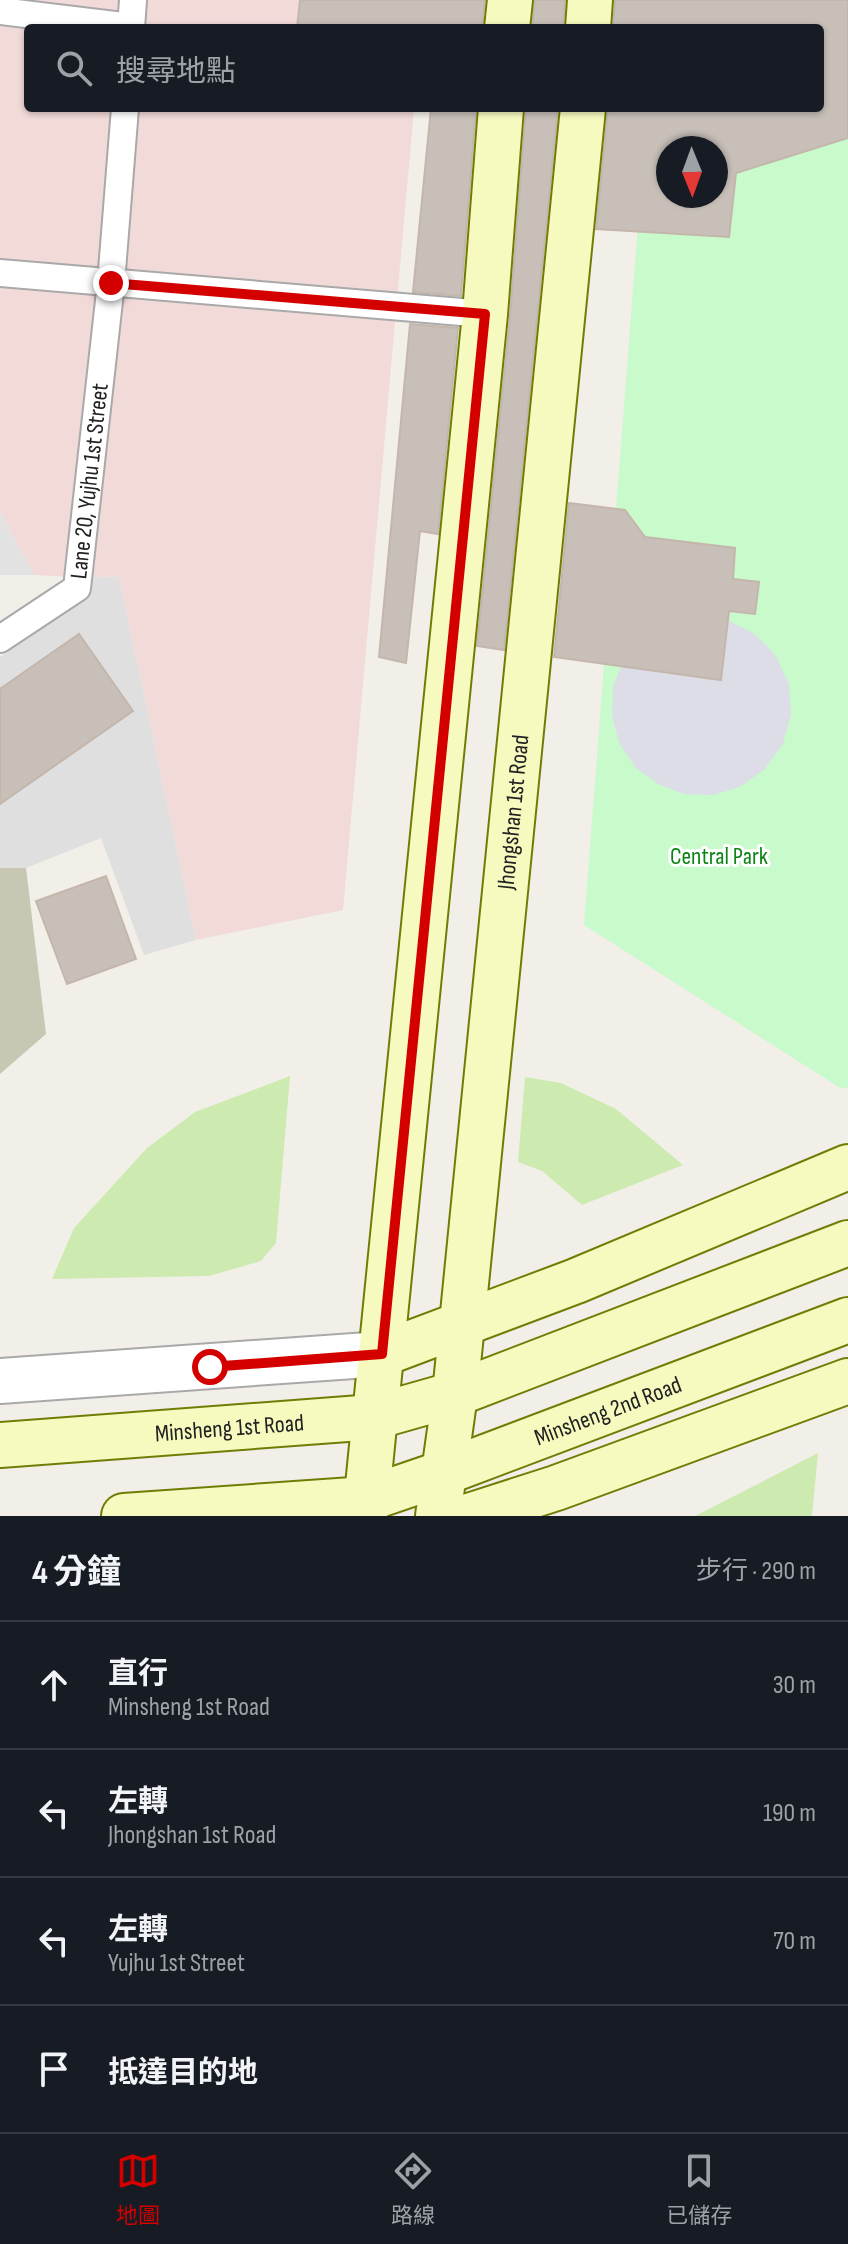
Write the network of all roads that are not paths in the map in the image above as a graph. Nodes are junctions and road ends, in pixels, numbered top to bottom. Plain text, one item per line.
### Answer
1 (133, 0) edge
2 (510, 0) edge
3 (590, 0) edge
4 (0, 11) edge
5 (100, 24) edge
6 (131, 24) edge
7 (507, 24) edge
8 (588, 24) edge
9 (125, 112) edge
10 (501, 112) edge
11 (583, 112) edge
12 (0, 273) edge
13 (111, 283) junction
14 (485, 314) junction
15 (0, 639) edge
16 (848, 1167) edge
17 (848, 1243) edge
18 (848, 1320) edge
19 (462, 1324) junction
20 (382, 1354) junction
21 (0, 1381) edge
22 (848, 1381) edge
23 (455, 1394) junction
24 (374, 1417) junction
25 (0, 1445) edge
26 (443, 1473) junction
27 (366, 1508) edge
28 (124, 1516) edge
29 (438, 1516) edge
30 (469, 1516) edge

1 - 6 street
2 - 7 main road
3 - 8 main road
4 - 5 street
9 - 13 street
10 - 14 main road
11 - 19 main road, Jhongshan 1st Road
12 - 13 street
13 - 14 street
13 - 15 street, Lane 20, Yujhu 1st Street
14 - 20 main road
16 - 19 main road
17 - 23 main road
18 - 26 main road, Minsheng 2nd Road
19 - 20 main road
19 - 23 main road, Jhongshan 1st Road
20 - 21 street
20 - 24 main road
22 - 30 main road
23 - 24 main road, Minsheng 1st Road
23 - 26 main road, Jhongshan 1st Road
24 - 25 main road, Minsheng 1st Road
24 - 27 main road
26 - 27 main road, Minsheng 2nd Road
26 - 29 main road, Jhongshan 1st Road
27 - 28 main road

